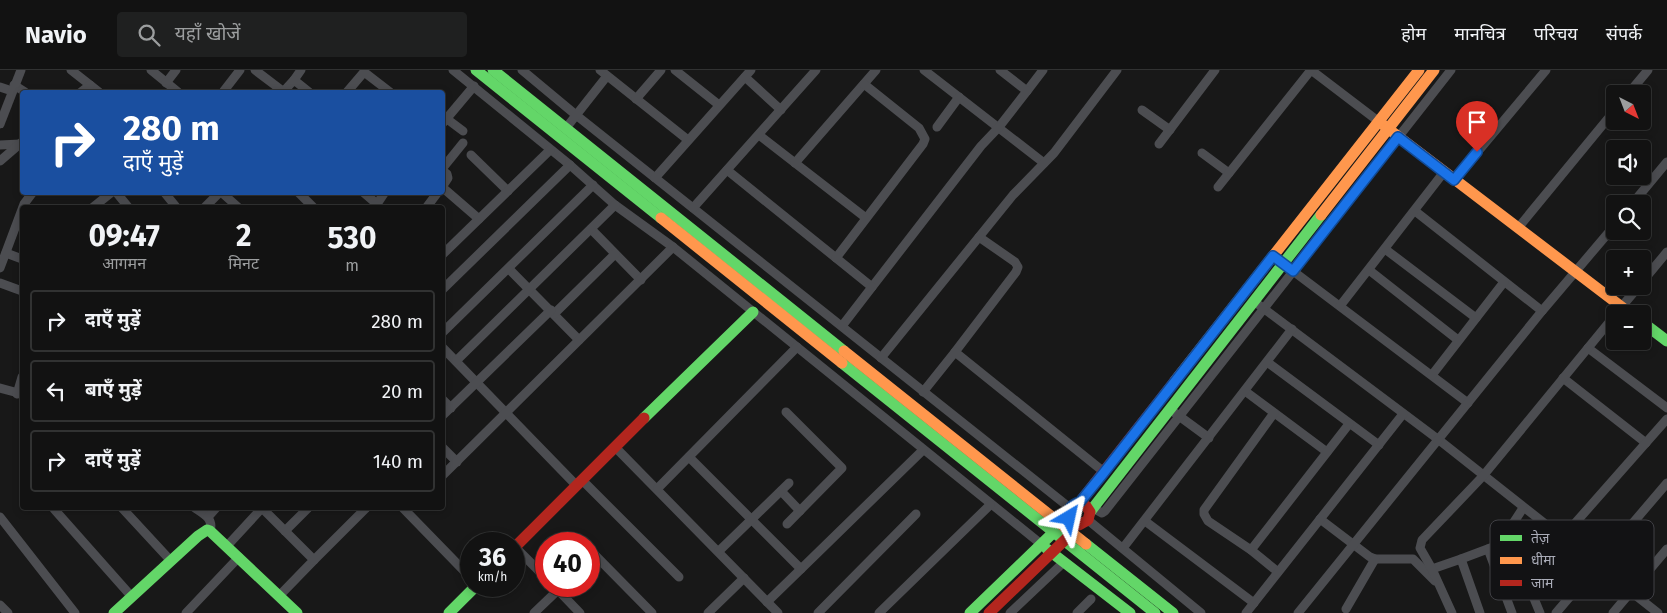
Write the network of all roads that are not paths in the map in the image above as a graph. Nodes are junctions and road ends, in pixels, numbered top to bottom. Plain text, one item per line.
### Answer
1 (21, 70) edge
2 (70, 70) edge
3 (151, 70) edge
4 (176, 70) edge
5 (240, 70) edge
6 (255, 70) edge
7 (301, 70) edge
8 (453, 70) edge
9 (476, 70) edge
10 (493, 70) edge
11 (522, 70) edge
12 (661, 70) edge
13 (675, 70) edge
14 (816, 70) edge
15 (876, 70) edge
16 (924, 70) edge
17 (1000, 70) edge
18 (1043, 70) edge
19 (1117, 70) edge
20 (1215, 70) edge
21 (1311, 70) edge
22 (1419, 70) edge
23 (1434, 70) edge
24 (1451, 70) edge
25 (1546, 70) edge
26 (1648, 70) edge
27 (363, 71) edge
28 (604, 73) edge
29 (748, 73) edge
30 (689, 74) edge
31 (294, 80) junction
32 (166, 82) junction
33 (864, 84) junction
34 (90, 85) junction
35 (1636, 85) edge
36 (474, 86) junction
37 (0, 87) edge
38 (13, 88) junction
39 (20, 90) edge
40 (84, 90) edge
41 (96, 90) edge
42 (176, 90) edge
43 (225, 90) edge
44 (281, 90) edge
45 (286, 90) edge
46 (306, 90) edge
47 (349, 90) edge
48 (387, 90) edge
49 (1027, 91) junction
50 (959, 97) junction
51 (636, 99) junction
52 (720, 105) junction
53 (781, 110) junction
54 (1142, 110) dead end
55 (576, 116) junction
56 (445, 121) edge
57 (1378, 121) junction
58 (1606, 121) edge
59 (551, 123) junction
60 (0, 124) edge
61 (937, 127) dead end
62 (999, 127) junction
63 (566, 128) junction
64 (1388, 128) junction
65 (1170, 130) junction
66 (463, 132) dead end
67 (759, 134) junction
68 (1398, 137) junction
69 (688, 140) junction
70 (20, 143) edge
71 (463, 143) dead end
72 (20, 144) edge
73 (1159, 144) dead end
74 (0, 145) edge
75 (550, 150) junction
76 (1202, 153) dead end
77 (471, 155) dead end
78 (0, 161) edge
79 (1667, 162) edge
80 (795, 163) junction
81 (1044, 163) junction
82 (445, 165) edge
83 (570, 165) junction
84 (727, 170) junction
85 (1444, 172) junction
86 (1229, 173) junction
87 (610, 176) junction
88 (655, 178) junction
89 (623, 180) junction
90 (1454, 180) junction
91 (1218, 186) dead end
92 (595, 187) junction
93 (445, 190) edge
94 (508, 191) junction
95 (108, 195) edge
96 (118, 195) edge
97 (166, 195) edge
98 (217, 195) edge
99 (223, 195) edge
100 (301, 195) edge
101 (366, 195) edge
102 (1640, 195) edge
103 (96, 205) edge
104 (127, 205) edge
105 (175, 205) edge
106 (207, 205) edge
107 (235, 205) edge
108 (311, 205) edge
109 (378, 205) edge
110 (616, 205) junction
111 (693, 208) junction
112 (1415, 211) junction
113 (20, 215) edge
114 (866, 218) junction
115 (479, 219) junction
116 (1518, 228) junction
117 (591, 229) junction
118 (979, 236) junction
119 (1606, 236) edge
120 (673, 247) junction
121 (1385, 248) junction
122 (445, 252) edge
123 (1667, 252) edge
124 (6, 253) junction
125 (615, 254) junction
126 (1273, 256) junction
127 (20, 258) edge
128 (836, 258) junction
129 (1659, 262) junction
130 (1283, 263) junction
131 (0, 268) edge
132 (509, 268) junction
133 (1667, 268) edge
134 (1369, 270) junction
135 (1293, 271) junction
136 (1651, 271) edge
137 (1576, 272) junction
138 (641, 280) junction
139 (1504, 282) junction
140 (1, 286) edge
141 (445, 287) edge
142 (872, 287) junction
143 (530, 290) junction
144 (770, 290) junction
145 (20, 291) edge
146 (1631, 295) edge
147 (762, 300) junction
148 (1253, 300) junction
149 (1610, 305) edge
150 (1623, 305) edge
151 (1340, 306) junction
152 (1263, 308) junction
153 (1542, 311) junction
154 (552, 312) junction
155 (754, 312) junction
156 (1476, 318) junction
157 (842, 326) junction
158 (1606, 326) edge
159 (1651, 328) edge
160 (1292, 329) junction
161 (445, 330) edge
162 (1665, 337) edge
163 (579, 340) junction
164 (1458, 340) junction
165 (797, 347) junction
166 (1588, 348) junction
167 (445, 349) edge
168 (955, 352) junction
169 (882, 358) junction
170 (456, 361) junction
171 (1267, 362) junction
172 (1432, 375) junction
173 (1563, 378) junction
174 (476, 383) junction
175 (0, 388) edge
176 (1245, 391) junction
177 (923, 392) junction
178 (20, 394) edge
179 (445, 402) edge
180 (1468, 403) junction
181 (451, 408) junction
182 (1667, 408) edge
183 (1169, 409) junction
184 (786, 412) dead end
185 (445, 413) edge
186 (507, 413) junction
187 (1274, 413) junction
188 (1403, 414) junction
189 (1180, 417) junction
190 (1667, 419) edge
191 (1349, 424) junction
192 (1209, 438) junction
193 (1439, 440) junction
194 (1646, 443) junction
195 (1379, 445) junction
196 (615, 446) junction
197 (445, 450) edge
198 (923, 450) junction
199 (1327, 452) junction
200 (689, 457) junction
201 (457, 462) junction
202 (1104, 472) junction
203 (445, 473) edge
204 (1483, 476) junction
205 (579, 482) junction
206 (790, 483) dead end
207 (1667, 483) edge
208 (658, 488) junction
209 (781, 491) junction
210 (990, 505) junction
211 (1524, 508) junction
212 (55, 510) edge
213 (124, 510) edge
214 (198, 510) edge
215 (214, 510) edge
216 (260, 510) edge
217 (264, 510) edge
218 (306, 510) edge
219 (364, 510) edge
220 (408, 510) edge
221 (800, 511) junction
222 (916, 514) dead end
223 (0, 517) edge
224 (208, 517) junction
225 (1067, 517) junction
226 (1320, 519) junction
227 (751, 520) junction
228 (1145, 520) junction
229 (1516, 520) edge
230 (1539, 520) edge
231 (1578, 520) edge
232 (1635, 520) edge
233 (1081, 523) junction
234 (787, 524) dead end
235 (210, 531) junction
236 (285, 531) junction
237 (525, 537) edge
238 (1041, 544) junction
239 (1353, 544) junction
240 (227, 546) junction
241 (1122, 548) junction
242 (1667, 548) edge
243 (1488, 549) joint
244 (1251, 550) junction
245 (719, 551) junction
246 (1052, 553) junction
247 (1490, 554) edge
248 (239, 557) junction
249 (525, 558) edge
250 (1375, 559) junction
251 (1461, 559) junction
252 (314, 560) junction
253 (600, 560) edge
254 (171, 561) junction
255 (1064, 562) junction
256 (1654, 563) edge
257 (460, 566) edge
258 (535, 568) edge
259 (800, 568) junction
260 (1432, 569) junction
261 (1278, 572) junction
262 (679, 577) dead end
263 (744, 578) junction
264 (1442, 590) junction
265 (280, 595) junction
266 (132, 597) junction
267 (465, 597) edge
268 (548, 597) edge
269 (565, 597) edge
270 (1091, 599) dead end
271 (1507, 600) edge
272 (1535, 600) edge
273 (1567, 600) edge
274 (1624, 600) edge
275 (1641, 600) edge
276 (767, 602) junction
277 (1254, 604) junction
278 (0, 605) edge
279 (1346, 609) dead end
280 (8, 613) edge
281 (75, 613) edge
282 (114, 613) edge
283 (186, 613) edge
284 (297, 613) edge
285 (449, 613) edge
286 (534, 613) edge
287 (580, 613) edge
288 (652, 613) edge
289 (708, 613) edge
290 (778, 613) edge
291 (818, 613) edge
292 (879, 613) edge
293 (970, 613) edge
294 (989, 613) edge
295 (1010, 613) edge
296 (1077, 613) edge
297 (1130, 613) edge
298 (1155, 613) edge
299 (1173, 613) edge
300 (1201, 613) edge
301 (1246, 613) edge
302 (1298, 613) edge
303 (1452, 613) edge
304 (1480, 613) edge
305 (1512, 613) edge
306 (1540, 613) edge
307 (1556, 613) edge
308 (1613, 613) edge
309 (1658, 613) edge

1 - 38 street
2 - 34 street
3 - 32 street
4 - 32 street
5 - 43 street
6 - 44 street
7 - 31 street
8 - 36 street
9 - 59 street
10 - 59 street
11 - 55 street
12 - 51 street
13 - 30 street
14 - 53 street
15 - 33 street
16 - 50 street
17 - 49 street
18 - 49 street
19 - 81 street
20 - 65 street
21 - 57 street
21 - 86 street
22 - 57 street
23 - 64 street
24 - 68 street
25 - 90 street
26 - 35 street
27 - 47 street
27 - 48 street
28 - 51 street
28 - 55 street
29 - 52 street
29 - 53 street
30 - 52 street
31 - 45 street
31 - 46 street
32 - 42 street
33 - 80 street
33 - 114 street
34 - 40 street
34 - 41 street
36 - 56 street
36 - 75 street
37 - 38 street
38 - 39 street
38 - 60 street
49 - 62 street
50 - 61 street
50 - 62 street
51 - 69 street
52 - 69 street
53 - 67 street
54 - 65 street
55 - 63 street
55 - 88 street
56 - 66 street
57 - 64 street
57 - 126 street
58 - 116 street
59 - 63 street
59 - 87 street
62 - 81 street
62 - 142 street
63 - 89 street
64 - 68 street
64 - 130 street
65 - 73 street
67 - 80 street
67 - 84 street
68 - 85 street
68 - 135 street
69 - 88 street
70 - 74 street
71 - 82 street
72 - 78 street
75 - 83 street
75 - 94 street
76 - 86 street
77 - 94 street
79 - 102 street
80 - 114 street
81 - 118 street
83 - 92 street
83 - 141 street
84 - 111 street
84 - 128 street
85 - 90 street
85 - 112 street
86 - 91 street
87 - 89 street
87 - 92 street
88 - 111 street
89 - 144 street
89 - 147 street
90 - 116 street
92 - 110 street
92 - 132 street
93 - 115 street
94 - 115 street
95 - 103 street
96 - 104 street
97 - 105 street
98 - 106 street
99 - 107 street
100 - 108 street
101 - 109 street
110 - 117 street
110 - 120 street
111 - 157 street
112 - 121 street
112 - 139 street
113 - 124 street
114 - 128 street
115 - 122 street
116 - 137 street
117 - 125 street
117 - 143 street
118 - 168 street
118 - 169 street
119 - 137 street
120 - 138 street
120 - 155 street
121 - 134 street
121 - 156 street
123 - 129 street
124 - 127 street
124 - 131 street
125 - 138 street
125 - 154 street
126 - 130 street
126 - 202 street
128 - 142 street
129 - 133 street
129 - 136 street
130 - 135 street
130 - 148 street
132 - 143 street
132 - 161 street
134 - 151 street
134 - 164 street
135 - 151 street
135 - 152 street
137 - 149 street
137 - 153 street
138 - 163 street
139 - 153 street
139 - 156 street
140 - 145 street
142 - 157 street
143 - 154 street
143 - 170 street
144 - 147 street
144 - 225 street
146 - 150 street
147 - 225 street
148 - 152 street
148 - 183 street
151 - 172 street
152 - 160 street
152 - 189 street
153 - 180 street
154 - 163 street
154 - 174 street
155 - 165 street
155 - 196 street
156 - 164 street
157 - 169 street
158 - 166 street
159 - 162 street
160 - 171 street
160 - 188 street
163 - 186 street
164 - 172 street
165 - 198 street
165 - 200 street
166 - 173 street
166 - 182 street
167 - 170 street
168 - 177 street
168 - 202 street
169 - 177 street
170 - 174 street
171 - 176 street
171 - 191 street
172 - 180 street
173 - 194 street
173 - 204 street
174 - 181 street
174 - 186 street
175 - 178 street
176 - 187 street
176 - 192 street
177 - 225 street
179 - 181 street
180 - 193 street
181 - 185 street
183 - 189 street
183 - 233 street
184 - 221 street
186 - 201 street
186 - 205 street
187 - 199 street
187 - 244 street
188 - 193 street
188 - 195 street
189 - 192 street
189 - 233 street
190 - 194 street
191 - 195 street
191 - 199 street
192 - 228 street
193 - 204 street
193 - 239 street
194 - 231 street
195 - 226 street
196 - 205 street
196 - 208 street
197 - 201 street
198 - 210 street
198 - 259 street
199 - 244 street
200 - 208 street
200 - 227 street
201 - 203 street
202 - 225 street
204 - 211 street
204 - 260 street
205 - 237 street
205 - 262 street
206 - 209 street
207 - 232 street
208 - 245 street
209 - 221 street
209 - 227 street
210 - 238 street
210 - 292 street
211 - 229 street
211 - 230 street
212 - 266 street
213 - 254 street
214 - 224 street
215 - 224 street
216 - 240 street
217 - 236 street
218 - 236 street
219 - 252 street
220 - 257 street
221 - 234 street
222 - 291 street
223 - 281 street
224 - 235 street
225 - 233 street
225 - 233 street
225 - 238 street
226 - 239 street
226 - 261 street
227 - 245 street
227 - 259 street
228 - 241 street
228 - 277 street
233 - 241 street
233 - 246 street
233 - 298 street
233 - 299 street
235 - 240 street
235 - 254 street
236 - 252 street
238 - 246 street
238 - 293 street
239 - 250 street
239 - 302 street
240 - 248 street
241 - 300 street
242 - 256 street
243 - 247 street
243 - 251 street
244 - 261 street
245 - 263 street
246 - 255 street
246 - 294 street
248 - 265 street
248 - 283 street
249 - 258 street
250 - 264 street
250 - 279 street
251 - 260 street
251 - 304 street
252 - 265 street
253 - 288 street
254 - 266 street
255 - 295 street
255 - 297 street
259 - 276 street
260 - 264 street
261 - 277 street
263 - 276 street
263 - 289 street
264 - 303 street
265 - 284 street
266 - 282 street
267 - 285 street
268 - 286 street
269 - 287 street
270 - 296 street
271 - 305 street
272 - 306 street
273 - 307 street
274 - 308 street
275 - 309 street
276 - 290 street
277 - 301 street
278 - 280 street

